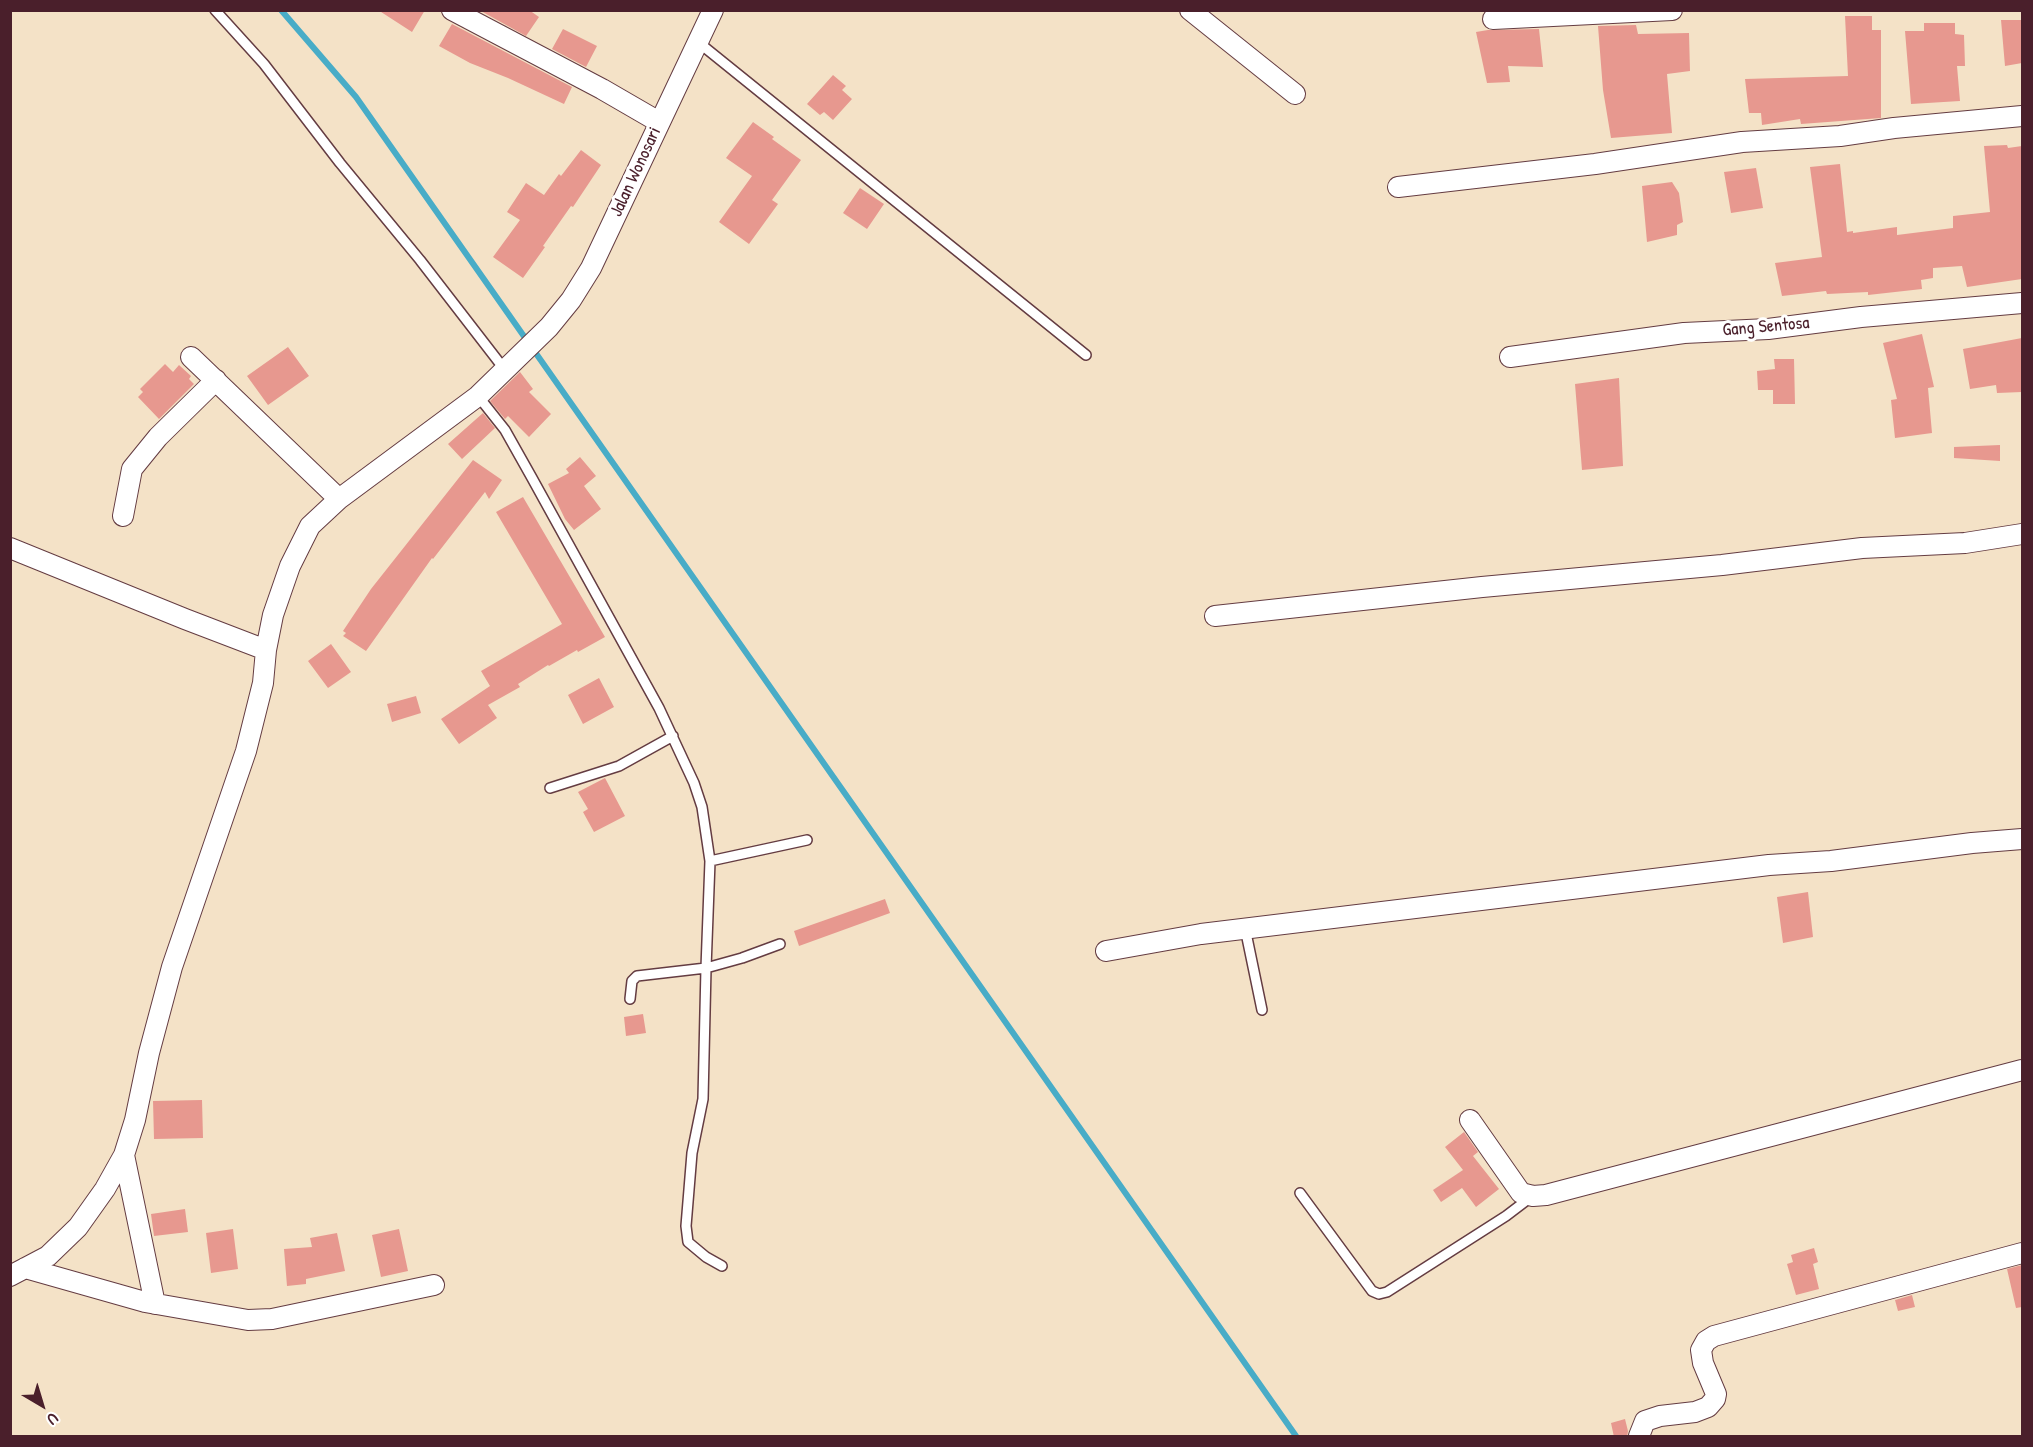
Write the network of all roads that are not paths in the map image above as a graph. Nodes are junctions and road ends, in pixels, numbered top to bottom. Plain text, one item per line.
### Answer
1 (215, 10) edge
2 (452, 10) edge
3 (713, 10) edge
4 (1190, 10) edge
5 (1672, 10) edge
6 (1493, 19) dead end
7 (698, 42) junction
8 (1295, 94) dead end
9 (2022, 116) edge
10 (659, 122) junction
11 (1398, 187) dead end
12 (2022, 303) edge
13 (1086, 356) dead end
14 (191, 357) dead end
15 (1510, 357) dead end
16 (507, 367) junction
17 (216, 380) junction
18 (478, 396) junction
19 (339, 499) junction
20 (123, 516) dead end
21 (2022, 534) edge
22 (10, 548) edge
23 (1215, 616) dead end
24 (266, 650) junction
25 (674, 736) junction
26 (550, 788) dead end
27 (2022, 839) edge
28 (807, 840) dead end
29 (710, 861) junction
30 (1245, 928) junction
31 (780, 944) dead end
32 (1106, 951) dead end
33 (706, 968) junction
34 (630, 999) dead end
35 (1262, 1010) dead end
36 (2022, 1070) edge
37 (1470, 1120) dead end
38 (124, 1155) junction
39 (1300, 1193) dead end
40 (1533, 1196) junction
41 (2022, 1253) edge
42 (722, 1266) dead end
43 (18, 1272) edge
44 (434, 1285) dead end
45 (155, 1304) junction
46 (1639, 1437) edge

1 - 16 lane
2 - 10 street
3 - 7 street, Jalan Wonosari
4 - 8 street
5 - 6 street
7 - 10 street, Jalan Wonosari
7 - 13 lane
9 - 11 street
10 - 16 street, Jalan Wonosari
12 - 15 street, Gang Sentosa
14 - 17 street
16 - 18 street, Jalan Wonosari
17 - 19 street
17 - 20 street
18 - 19 street, Jalan Wonosari
18 - 25 lane
19 - 24 street, Jalan Wonosari
21 - 23 street
22 - 24 street
24 - 38 street, Jalan Wonosari
25 - 26 lane
25 - 29 lane
27 - 30 street
28 - 29 lane
29 - 33 lane
30 - 32 street
30 - 35 lane
31 - 33 lane
33 - 34 lane
33 - 42 lane
36 - 40 street
37 - 40 street
38 - 43 street, Jalan Wonosari
38 - 45 street
39 - 40 lane
41 - 46 street
43 - 45 street
44 - 45 street

